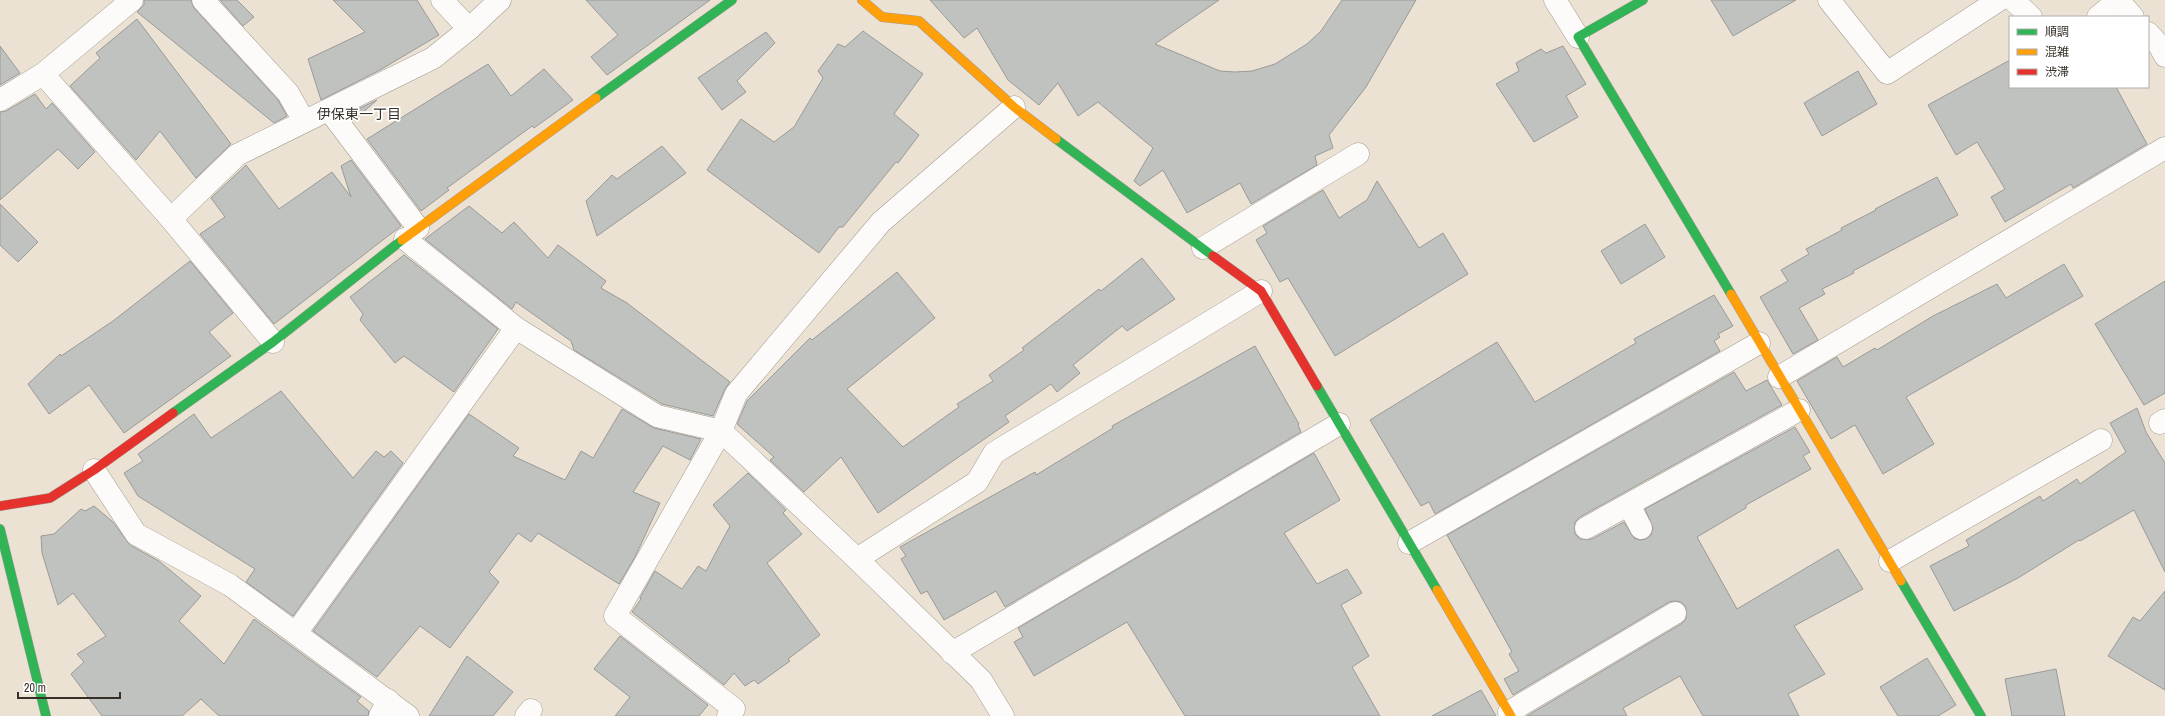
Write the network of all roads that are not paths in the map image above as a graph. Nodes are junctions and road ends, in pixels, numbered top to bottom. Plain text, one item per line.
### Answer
1 (132, 0) edge
2 (203, 0) edge
3 (442, 0) edge
4 (500, 0) edge
5 (732, 0) edge
6 (862, 0) edge
7 (1555, 0) edge
8 (1643, 0) edge
9 (1829, 0) edge
10 (1999, 0) edge
11 (2013, 0) edge
12 (2031, 16) edge
13 (2099, 16) edge
14 (2132, 16) edge
15 (469, 29) junction
16 (2149, 34) edge
17 (1578, 37) junction
18 (2165, 56) edge
19 (43, 74) junction
20 (0, 100) edge
21 (1014, 107) junction
22 (329, 110) junction
23 (304, 121) junction
24 (2165, 148) edge
25 (1358, 154) dead end
26 (172, 219) junction
27 (412, 234) junction
28 (1203, 248) junction
29 (1261, 291) junction
30 (516, 328) junction
31 (273, 342) junction
32 (1759, 342) junction
33 (1780, 377) junction
34 (1799, 410) junction
35 (1339, 424) junction
36 (721, 431) junction
37 (2101, 440) dead end
38 (94, 470) junction
39 (1629, 505) junction
40 (0, 506) edge
41 (1586, 528) dead end
42 (1642, 528) dead end
43 (0, 529) edge
44 (1409, 543) junction
45 (857, 560) junction
46 (1890, 561) junction
47 (1675, 613) dead end
48 (296, 633) junction
49 (952, 653) junction
50 (384, 708) edge
51 (1510, 714) edge
52 (46, 716) edge
53 (408, 716) edge
54 (728, 716) edge
55 (1003, 716) edge
56 (1981, 716) edge

1 - 19 street
2 - 23 street
3 - 15 street
4 - 15 street
5 - 27 street
6 - 21 street
7 - 17 street
8 - 17 street
9 - 10 street
11 - 12 street
13 - 14 street
15 - 22 street
16 - 18 street
17 - 32 street
19 - 20 street
19 - 26 street
21 - 28 street
21 - 36 street
22 - 23 street
22 - 27 street
23 - 26 street
24 - 33 street
25 - 28 street
26 - 31 street
27 - 30 street
27 - 31 street
28 - 29 street
29 - 35 street
29 - 45 street
30 - 36 street
30 - 48 street
31 - 38 street
32 - 33 street
32 - 44 street
33 - 34 street
34 - 39 street
34 - 46 street
35 - 44 street
35 - 49 street
36 - 45 street
36 - 54 street
37 - 46 street
38 - 40 street
38 - 48 street
39 - 41 street
39 - 42 street
43 - 52 street
44 - 51 street
45 - 49 street
46 - 56 street
47 - 51 street
48 - 50 street
49 - 55 street
50 - 53 street

